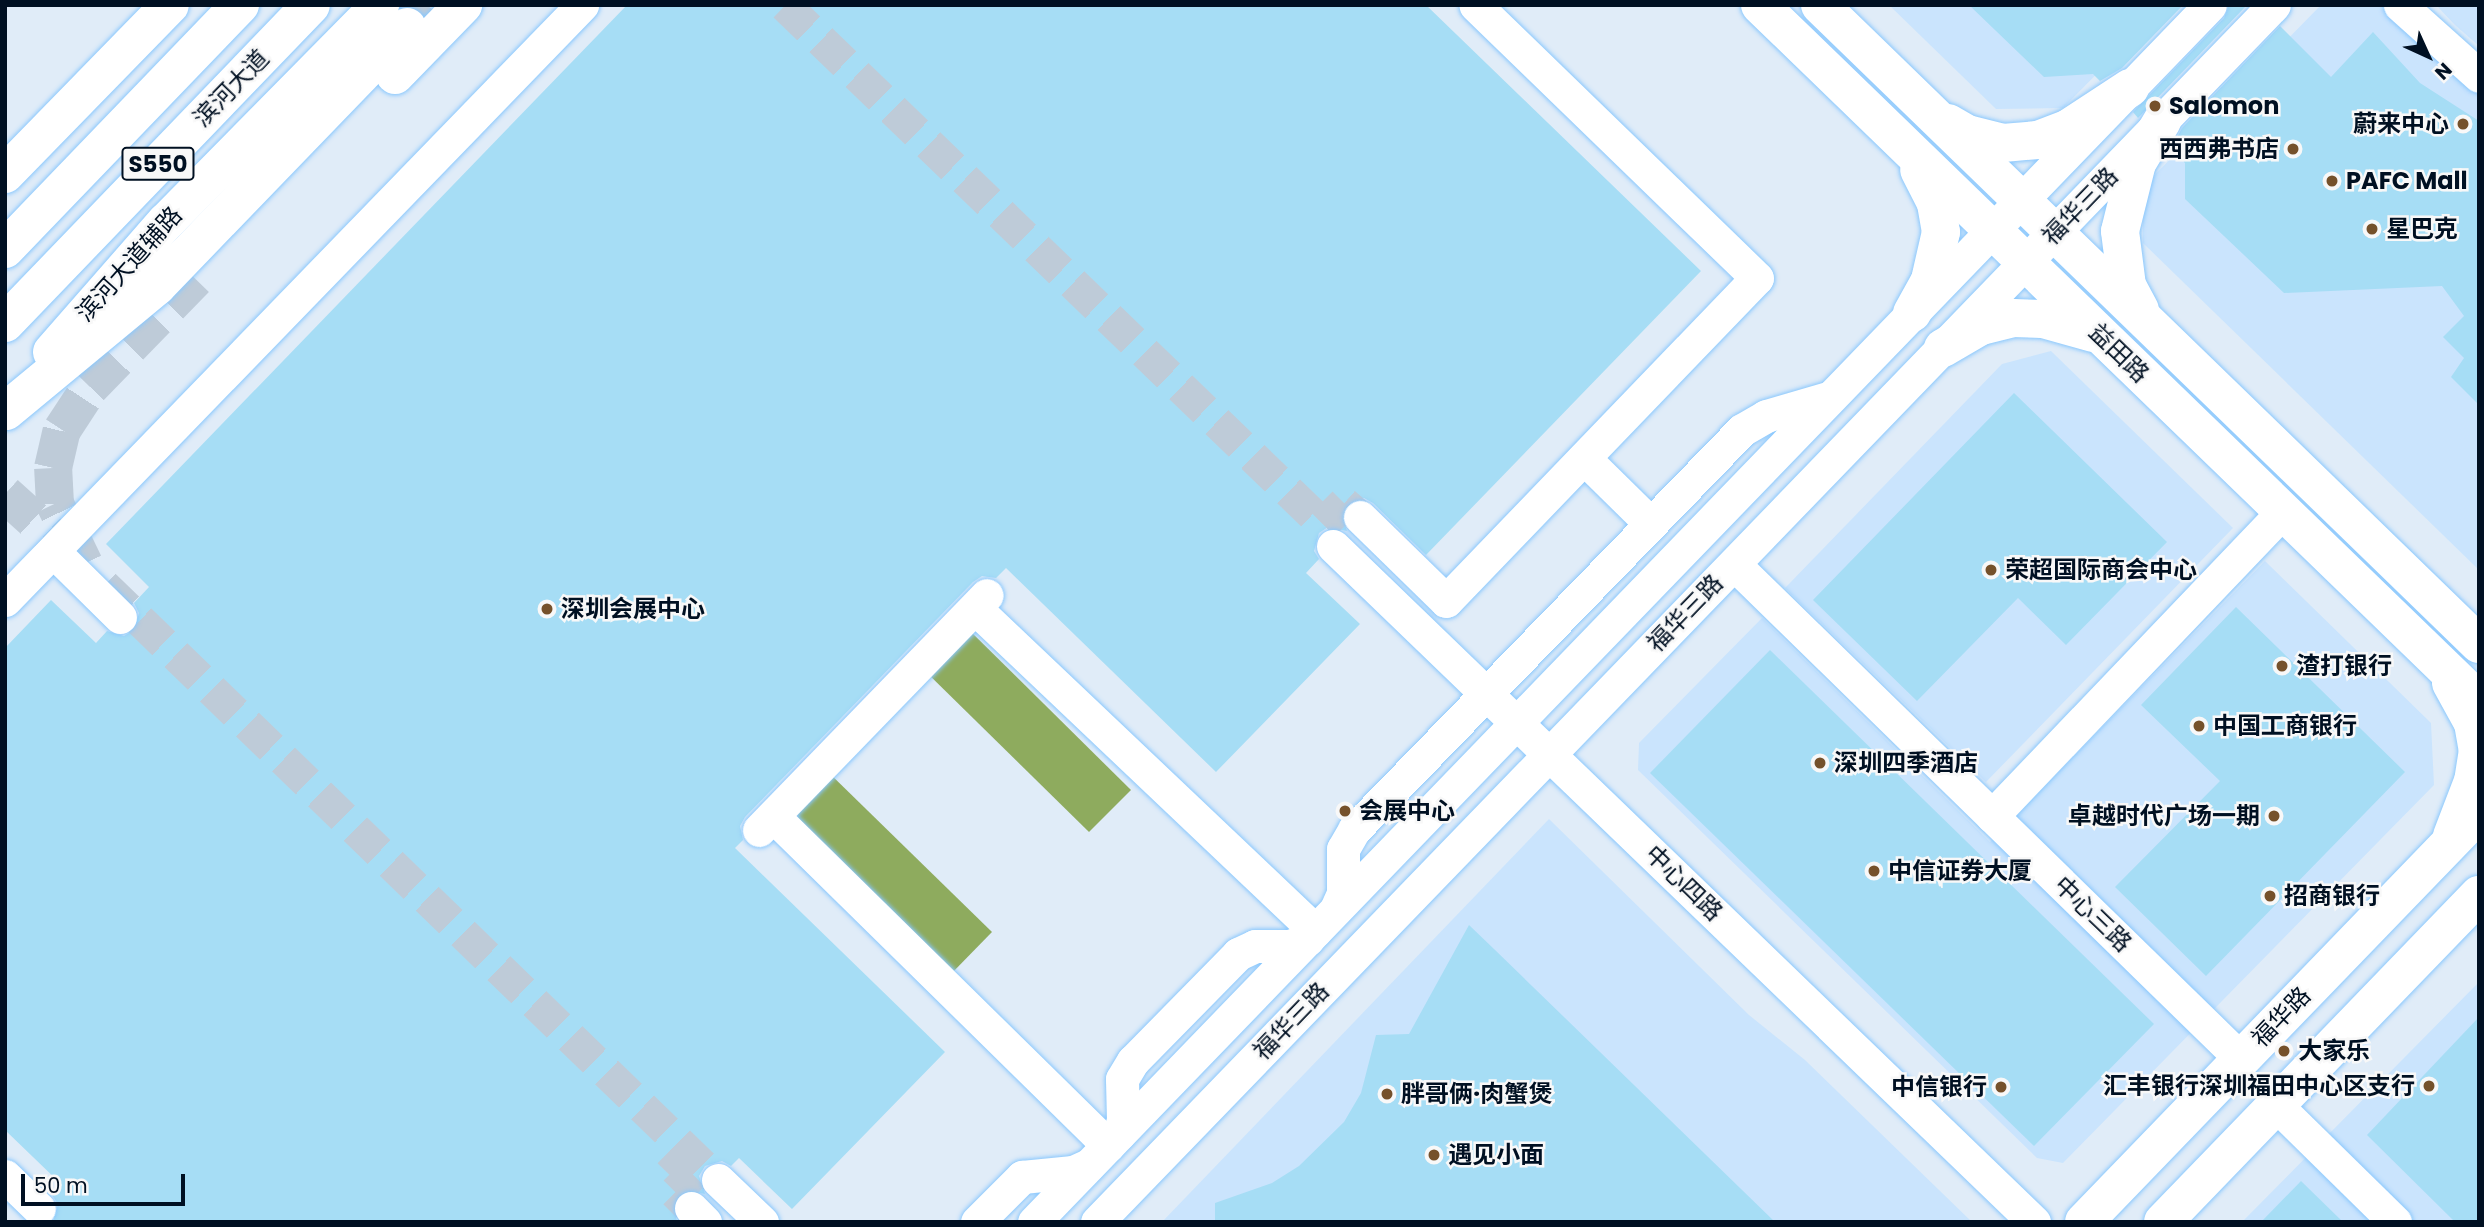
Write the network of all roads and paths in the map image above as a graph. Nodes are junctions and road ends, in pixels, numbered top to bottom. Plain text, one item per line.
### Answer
1 (170, 5) edge
2 (240, 5) edge
3 (311, 5) edge
4 (463, 5) edge
5 (582, 5) edge
6 (1475, 5) edge
7 (1760, 5) edge
8 (1820, 5) edge
9 (2210, 5) edge
10 (2274, 5) edge
11 (2400, 5) edge
12 (394, 16) tunnel mouth
13 (2479, 76) edge
14 (2130, 88) junction
15 (1929, 113) junction
16 (2162, 121) junction
17 (1898, 140) junction
18 (5, 174) edge
19 (2021, 201) junction
20 (1992, 231) junction
21 (2053, 233) junction
22 (5, 248) edge
23 (2025, 263) junction
24 (195, 279) tunnel mouth
25 (1912, 313) junction
26 (5, 323) edge
27 (2147, 324) junction
28 (2099, 335) junction
29 (1943, 348) junction
30 (1836, 392) junction
31 (5, 411) edge
32 (1584, 458) junction
33 (2283, 512) junction
34 (1360, 517) tunnel mouth
35 (1651, 524) junction
36 (1332, 545) dead end
37 (53, 551) junction
38 (1734, 564) junction
39 (5, 600) edge
40 (120, 617) tunnel mouth
41 (2476, 641) edge
42 (2442, 665) junction
43 (1486, 694) junction
44 (2479, 701) edge
45 (1516, 723) junction
46 (1549, 754) junction
47 (2479, 813) edge
48 (1992, 816) junction
49 (2449, 844) junction
50 (2479, 895) edge
51 (2479, 909) edge
52 (1320, 926) junction
53 (2439, 936) junction
54 (2241, 1059) junction
55 (2276, 1105) junction
56 (1105, 1148) junction
57 (5, 1176) edge
58 (718, 1180) tunnel mouth
59 (39, 1209) dead end
60 (762, 1222) edge
61 (976, 1222) edge
62 (1034, 1222) edge
63 (1097, 1222) edge
64 (2034, 1222) edge
65 (2084, 1222) edge
66 (2163, 1222) edge
67 (2395, 1222) edge

1 - 18 main road
2 - 22 main road, 滨河大道 / S550
3 - 26 main road, 滨河大道 / S550
4 - 24 main road
5 - 37 street
6 - 32 street
7 - 17 main road, 益田路
8 - 15 main road, 益田路
9 - 14 street, 福华三路
10 - 16 street, 福华三路
11 - 13 street
12 - 31 main road, 滨河大道辅路
14 - 15 main road
14 - 19 street, 福华三路
15 - 19 main road, 益田路
16 - 21 street, 福华三路
16 - 27 main road
17 - 20 main road, 益田路
17 - 25 main road
19 - 20 street, 福华三路
19 - 21 main road, 益田路
20 - 23 main road, 益田路
20 - 25 street, 福华三路
21 - 23 street, 福华三路
21 - 27 main road, 益田路
23 - 28 main road, 益田路
23 - 29 street, 福华三路
25 - 30 street, 福华三路
27 - 41 main road, 益田路
28 - 29 main road
28 - 33 main road, 益田路
29 - 38 street, 福华三路
30 - 35 street
30 - 45 street, 福华三路
32 - 34 street
32 - 35 street
33 - 42 main road, 益田路
33 - 48 street
35 - 43 street
36 - 43 street, 中心四路
37 - 39 street
37 - 40 street
38 - 46 street, 福华三路
38 - 48 street, 中心三路
42 - 44 main road, 益田路
42 - 49 main road
43 - 45 street, 中心四路
43 - 52 street
45 - 46 street, 中心四路
45 - 52 street, 福华三路
46 - 63 street, 福华三路
46 - 64 street, 中心四路
47 - 49 main road, 福华路
48 - 54 street, 中心三路
49 - 54 main road, 福华路
50 - 53 main road
51 - 53 main road
52 - 56 street, 福华三路
52 - 56 street
53 - 55 main road
54 - 65 main road, 福华路
55 - 66 main road
55 - 67 street
56 - 61 street
56 - 62 street, 福华三路
57 - 59 street
58 - 60 street

